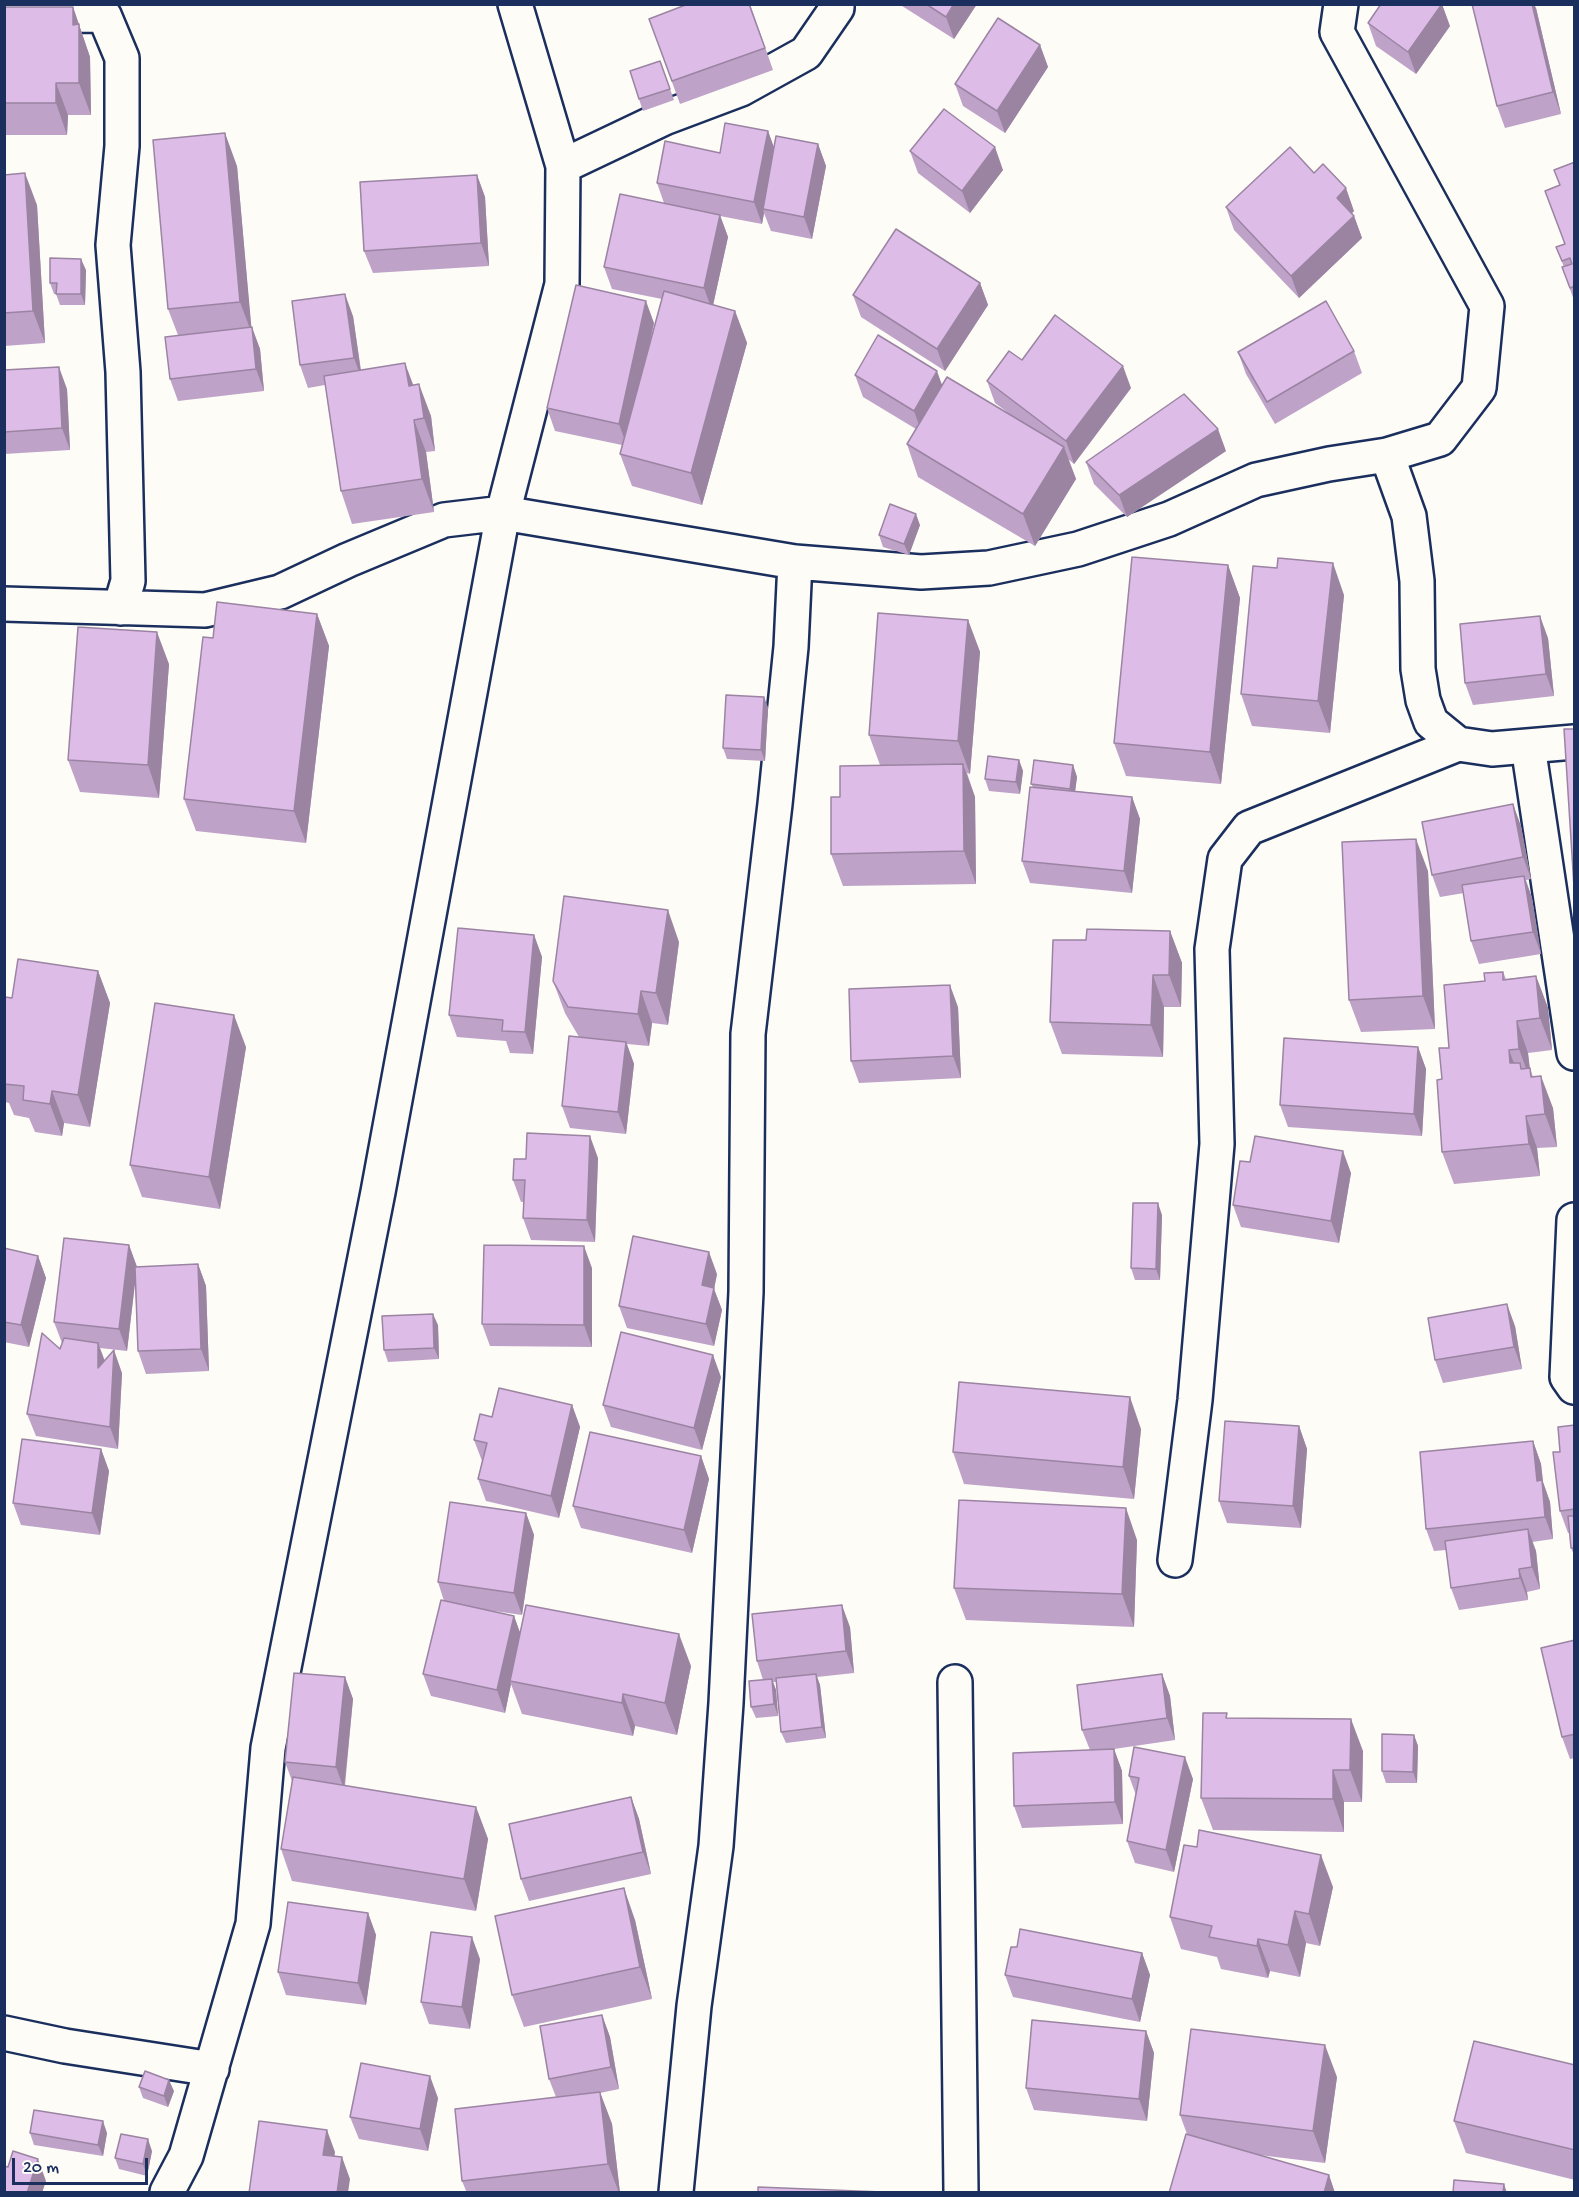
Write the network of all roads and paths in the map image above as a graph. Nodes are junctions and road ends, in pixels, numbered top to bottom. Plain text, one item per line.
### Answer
1 (516, 4) edge
2 (837, 4) edge
3 (1341, 4) edge
4 (4, 16) edge
5 (563, 166) junction
6 (1387, 455) junction
7 (503, 513) junction
8 (795, 562) junction
9 (4, 604) edge
10 (120, 608) junction
11 (1575, 742) edge
12 (1458, 744) junction
13 (1528, 746) junction
14 (1575, 1053) edge
15 (1575, 1220) edge
16 (1575, 1387) edge
17 (1175, 1560) dead end
18 (955, 1682) dead end
19 (4, 2033) edge
20 (212, 2069) junction
21 (167, 2193) edge
22 (676, 2193) edge
23 (961, 2193) edge

1 - 5 street
2 - 5 street
3 - 6 street
4 - 10 street
5 - 7 street
6 - 8 street
6 - 12 street
7 - 8 street
7 - 10 street
7 - 20 street
8 - 22 street
9 - 10 street
11 - 13 street
12 - 13 street
12 - 17 street
13 - 14 street
15 - 16 street
18 - 23 street
19 - 20 street
20 - 21 street

